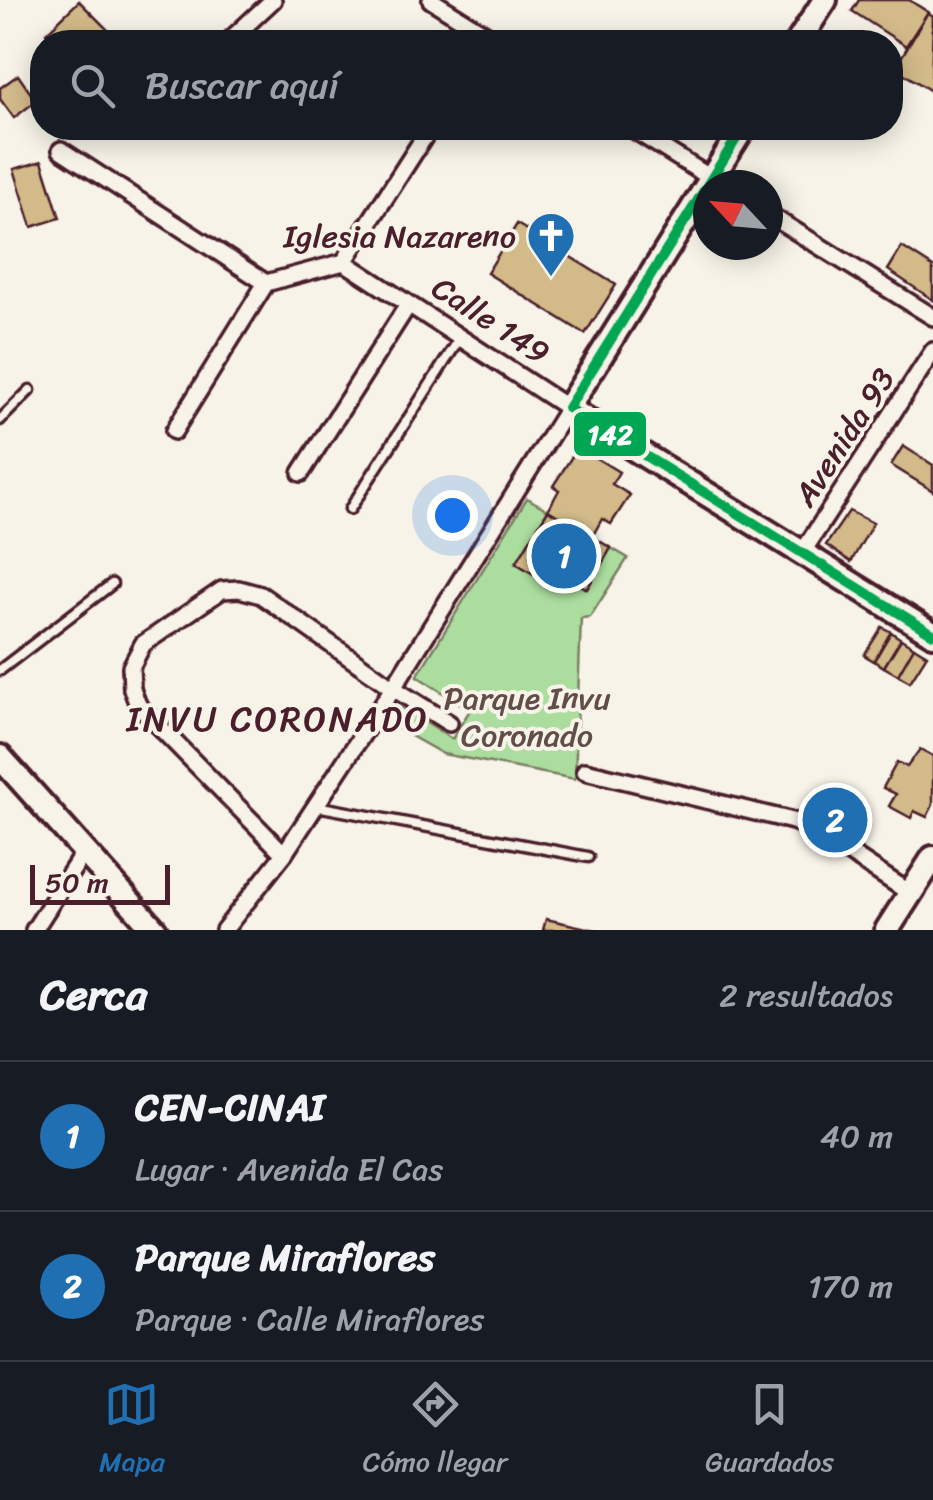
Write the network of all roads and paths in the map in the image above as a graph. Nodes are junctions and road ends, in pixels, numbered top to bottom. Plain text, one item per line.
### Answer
1 (273, 0) edge
2 (431, 0) edge
3 (826, 0) edge
4 (241, 30) edge
5 (475, 30) edge
6 (806, 30) edge
7 (422, 140) edge
8 (650, 140) edge
9 (738, 140) edge
10 (61, 150) dead end
11 (697, 170) edge
12 (722, 170) edge
13 (693, 217) edge
14 (783, 223) edge
15 (344, 262) junction
16 (266, 284) junction
17 (408, 305) junction
18 (933, 317) edge
19 (460, 338) junction
20 (933, 351) edge
21 (30, 390) dead end
22 (568, 408) junction
23 (0, 420) edge
24 (174, 431) dead end
25 (301, 474) dead end
26 (350, 509) dead end
27 (802, 553) junction
28 (112, 584) dead end
29 (933, 634) edge
30 (0, 670) edge
31 (393, 688) junction
32 (449, 722) dead end
33 (0, 757) edge
34 (585, 772) dead end
35 (316, 806) junction
36 (84, 852) junction
37 (284, 854) junction
38 (588, 857) dead end
39 (933, 858) edge
40 (910, 893) junction
41 (34, 930) edge
42 (155, 930) edge
43 (224, 930) edge
44 (887, 930) edge

1 - 4 street
2 - 5 street
3 - 6 main road
7 - 15 street
8 - 11 street
9 - 12 main road
10 - 16 street
13 - 22 main road
14 - 18 street
15 - 16 street
15 - 17 street, Calle 149
16 - 24 street
17 - 19 street, Calle 149
17 - 25 street
19 - 22 street, Calle 149
19 - 26 lane
20 - 27 street, Avenida 93
21 - 23 lane
22 - 27 main road, Calle 149
22 - 31 street
27 - 29 main road, Calle 149
28 - 30 lane
31 - 32 street
31 - 35 street
31 - 37 street
33 - 36 main road
34 - 40 street
35 - 37 street
35 - 38 lane
36 - 41 street
36 - 42 main road
37 - 43 street
39 - 40 main road
40 - 44 main road

